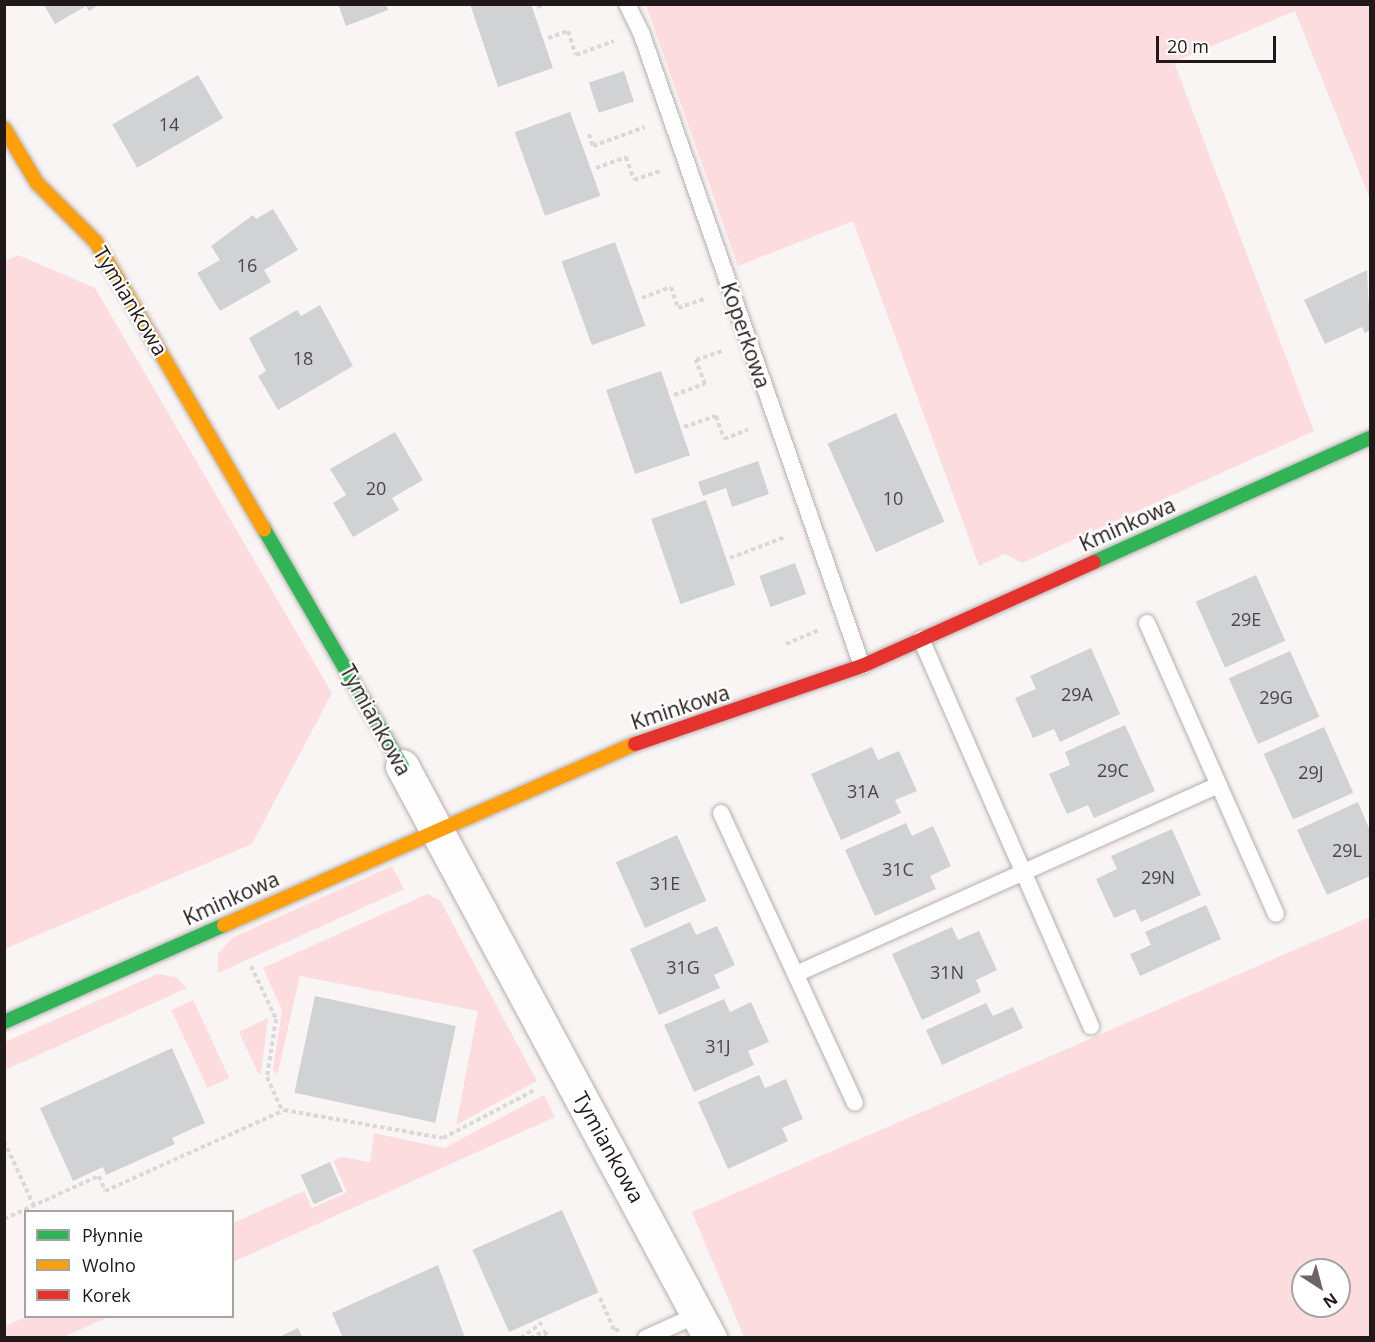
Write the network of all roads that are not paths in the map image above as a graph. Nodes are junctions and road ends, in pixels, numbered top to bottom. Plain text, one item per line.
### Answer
1 (627, 4) edge
2 (4, 128) edge
3 (1371, 438) edge
4 (1147, 623) dead end
5 (921, 639) junction
6 (862, 666) junction
7 (402, 766) joint
8 (1219, 785) junction
9 (722, 813) dead end
10 (437, 828) junction
11 (1024, 873) junction
12 (1276, 914) dead end
13 (796, 974) junction
14 (4, 1022) edge
15 (1091, 1026) dead end
16 (855, 1103) dead end
17 (705, 1326) edge
18 (646, 1338) edge

1 - 6 lane, Koperkowa
2 - 7 street, Tymiankowa
3 - 5 street, Kminkowa
4 - 8 lane
5 - 6 street, Kminkowa
5 - 11 lane
6 - 10 street, Kminkowa
7 - 10 street, Tymiankowa
8 - 11 lane
8 - 12 lane
9 - 13 lane
10 - 14 street, Kminkowa
10 - 17 street, Tymiankowa
11 - 13 lane
11 - 15 lane
13 - 16 lane
17 - 18 lane

